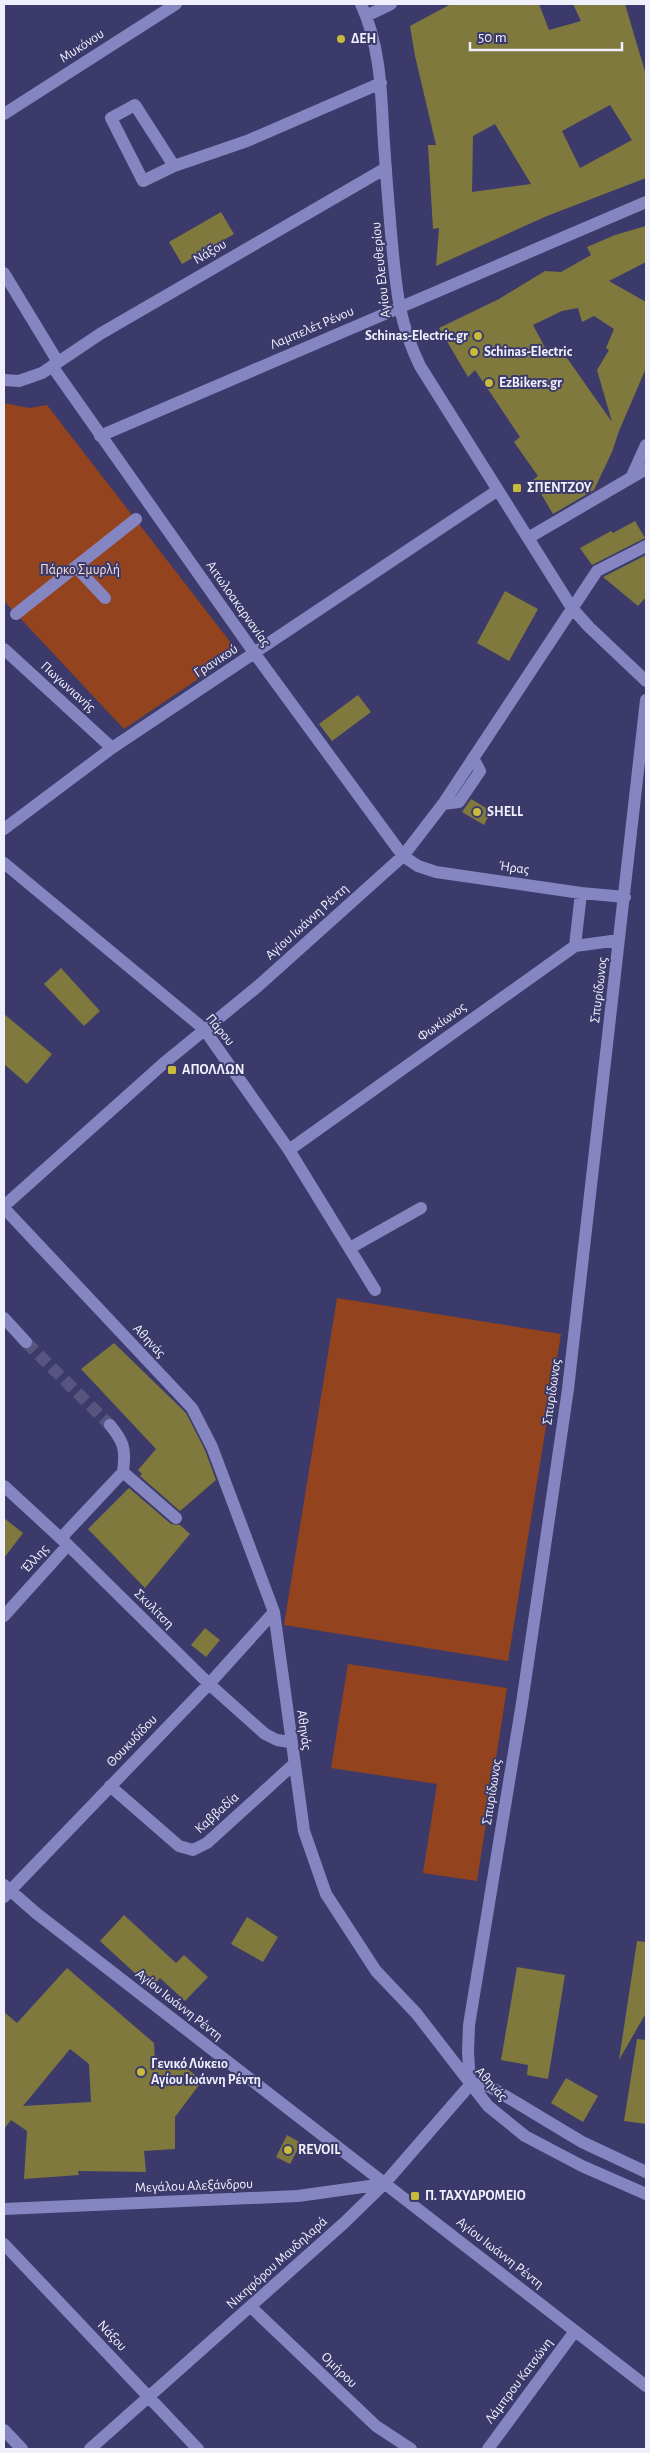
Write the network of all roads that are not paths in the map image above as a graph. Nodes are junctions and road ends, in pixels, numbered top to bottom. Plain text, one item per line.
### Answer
1 (176, 4) edge
2 (360, 4) edge
3 (391, 4) edge
4 (366, 16) junction
5 (381, 82) junction
6 (4, 114) edge
7 (174, 166) junction
8 (386, 168) junction
9 (646, 202) edge
10 (4, 274) edge
11 (398, 307) junction
12 (55, 364) junction
13 (4, 381) edge
14 (100, 436) junction
15 (646, 445) edge
16 (646, 469) edge
17 (631, 478) junction
18 (498, 490) junction
19 (136, 519) dead end
20 (528, 538) junction
21 (646, 546) edge
22 (76, 567) junction
23 (105, 598) dead end
24 (572, 608) junction
25 (16, 614) dead end
26 (4, 649) edge
27 (255, 654) junction
28 (646, 681) edge
29 (646, 700) edge
30 (112, 748) junction
31 (4, 829) edge
32 (403, 856) junction
33 (4, 863) edge
34 (582, 893) junction
35 (624, 897) junction
36 (620, 940) junction
37 (574, 946) junction
38 (204, 1029) junction
39 (290, 1150) junction
40 (4, 1207) edge
41 (421, 1208) dead end
42 (350, 1248) junction
43 (375, 1290) dead end
44 (4, 1318) edge
45 (26, 1342) tunnel mouth
46 (110, 1424) tunnel mouth
47 (123, 1472) junction
48 (4, 1486) edge
49 (176, 1518) dead end
50 (65, 1542) junction
51 (274, 1612) junction
52 (4, 1616) edge
53 (209, 1684) junction
54 (290, 1742) junction
55 (294, 1764) junction
56 (110, 1786) junction
57 (6, 1891) edge
58 (470, 2085) junction
59 (646, 2172) edge
60 (384, 2184) junction
61 (646, 2194) edge
62 (4, 2209) edge
63 (5, 2247) edge
64 (251, 2306) junction
65 (575, 2331) junction
66 (646, 2386) edge
67 (149, 2398) junction
68 (4, 2430) edge
69 (22, 2449) edge
70 (90, 2449) edge
71 (198, 2449) edge
72 (411, 2449) edge
73 (488, 2449) edge

1 - 6 street, Μυκόνου
2 - 4 street, Αγίου Ελευθερίου
3 - 4 street
4 - 5 street, Αγίου Ελευθερίου
5 - 7 street
5 - 8 street, Αγίου Ελευθερίου
7 - 7 street
8 - 11 street, Αγίου Ελευθερίου
8 - 12 street, Νάξου
9 - 11 street, Λαμπελέτ Ρένου
10 - 12 street, Αιτωλοακαρνανίας
11 - 14 street, Λαμπελέτ Ρένου
11 - 18 street, Αγίου Ελευθερίου
12 - 13 street, Νάξου
12 - 14 street, Αιτωλοακαρνανίας
14 - 27 street, Αιτωλοακαρνανίας
15 - 17 street
16 - 17 street
17 - 20 street
18 - 20 street, Αγίου Ελευθερίου
18 - 27 street, Γρανικού
19 - 22 street
20 - 24 street, Αγίου Ελευθερίου
21 - 24 street, Αγίου Ιωάννη Ρέντη
22 - 23 street
22 - 25 street
24 - 28 street
24 - 32 street, Αγίου Ιωάννη Ρέντη
26 - 30 street, Πωγωνιανής
27 - 30 street, Γρανικού
27 - 32 street, Αιτωλοακαρνανίας
29 - 35 street, Σπυρίδωνος
30 - 31 street, Γρανικού
32 - 34 street, Ήρας
32 - 38 street, Αγίου Ιωάννη Ρέντη
33 - 38 street, Πάρου
34 - 35 street, Ήρας
34 - 37 street
35 - 36 street, Σπυρίδωνος
36 - 37 street, Φωκίωνος
36 - 58 street, Σπυρίδωνος
37 - 39 street, Φωκίωνος
38 - 39 street, Πάρου
38 - 40 street, Αγίου Ιωάννη Ρέντη
39 - 42 street, Πάρου
40 - 51 street, Αθηνάς
41 - 42 street
42 - 43 street, Πάρου
44 - 45 street
46 - 47 street
47 - 49 street
47 - 50 street, Έλλης
48 - 50 street, Σκυλίτση
50 - 52 street, Έλλης
50 - 53 street, Σκυλίτση
51 - 53 street, Θουκυδίδου
51 - 54 street, Αθηνάς
53 - 54 street, Σκυλίτση
53 - 56 street, Θουκυδίδου
54 - 55 street, Αθηνάς
55 - 56 street, Καββαδία
55 - 58 street, Αθηνάς
56 - 57 street, Θουκυδίδου
57 - 60 street, Αγίου Ιωάννη Ρέντη
58 - 59 street
58 - 60 street, Νικηφόρου Μανδηλαρά
58 - 61 street, Αθηνάς
60 - 62 street, Μεγάλου Αλεξάνδρου
60 - 64 street, Νικηφόρου Μανδηλαρά
60 - 65 street, Αγίου Ιωάννη Ρέντη
63 - 67 street, Νάξου
64 - 67 street, Νικηφόρου Μανδηλαρά
64 - 72 street, Ομήρου
65 - 66 street, Αγίου Ιωάννη Ρέντη
65 - 73 street, Λάμπρου Κατσώνη
67 - 70 street, Νικηφόρου Μανδηλαρά
67 - 71 street, Νάξου
68 - 69 street

